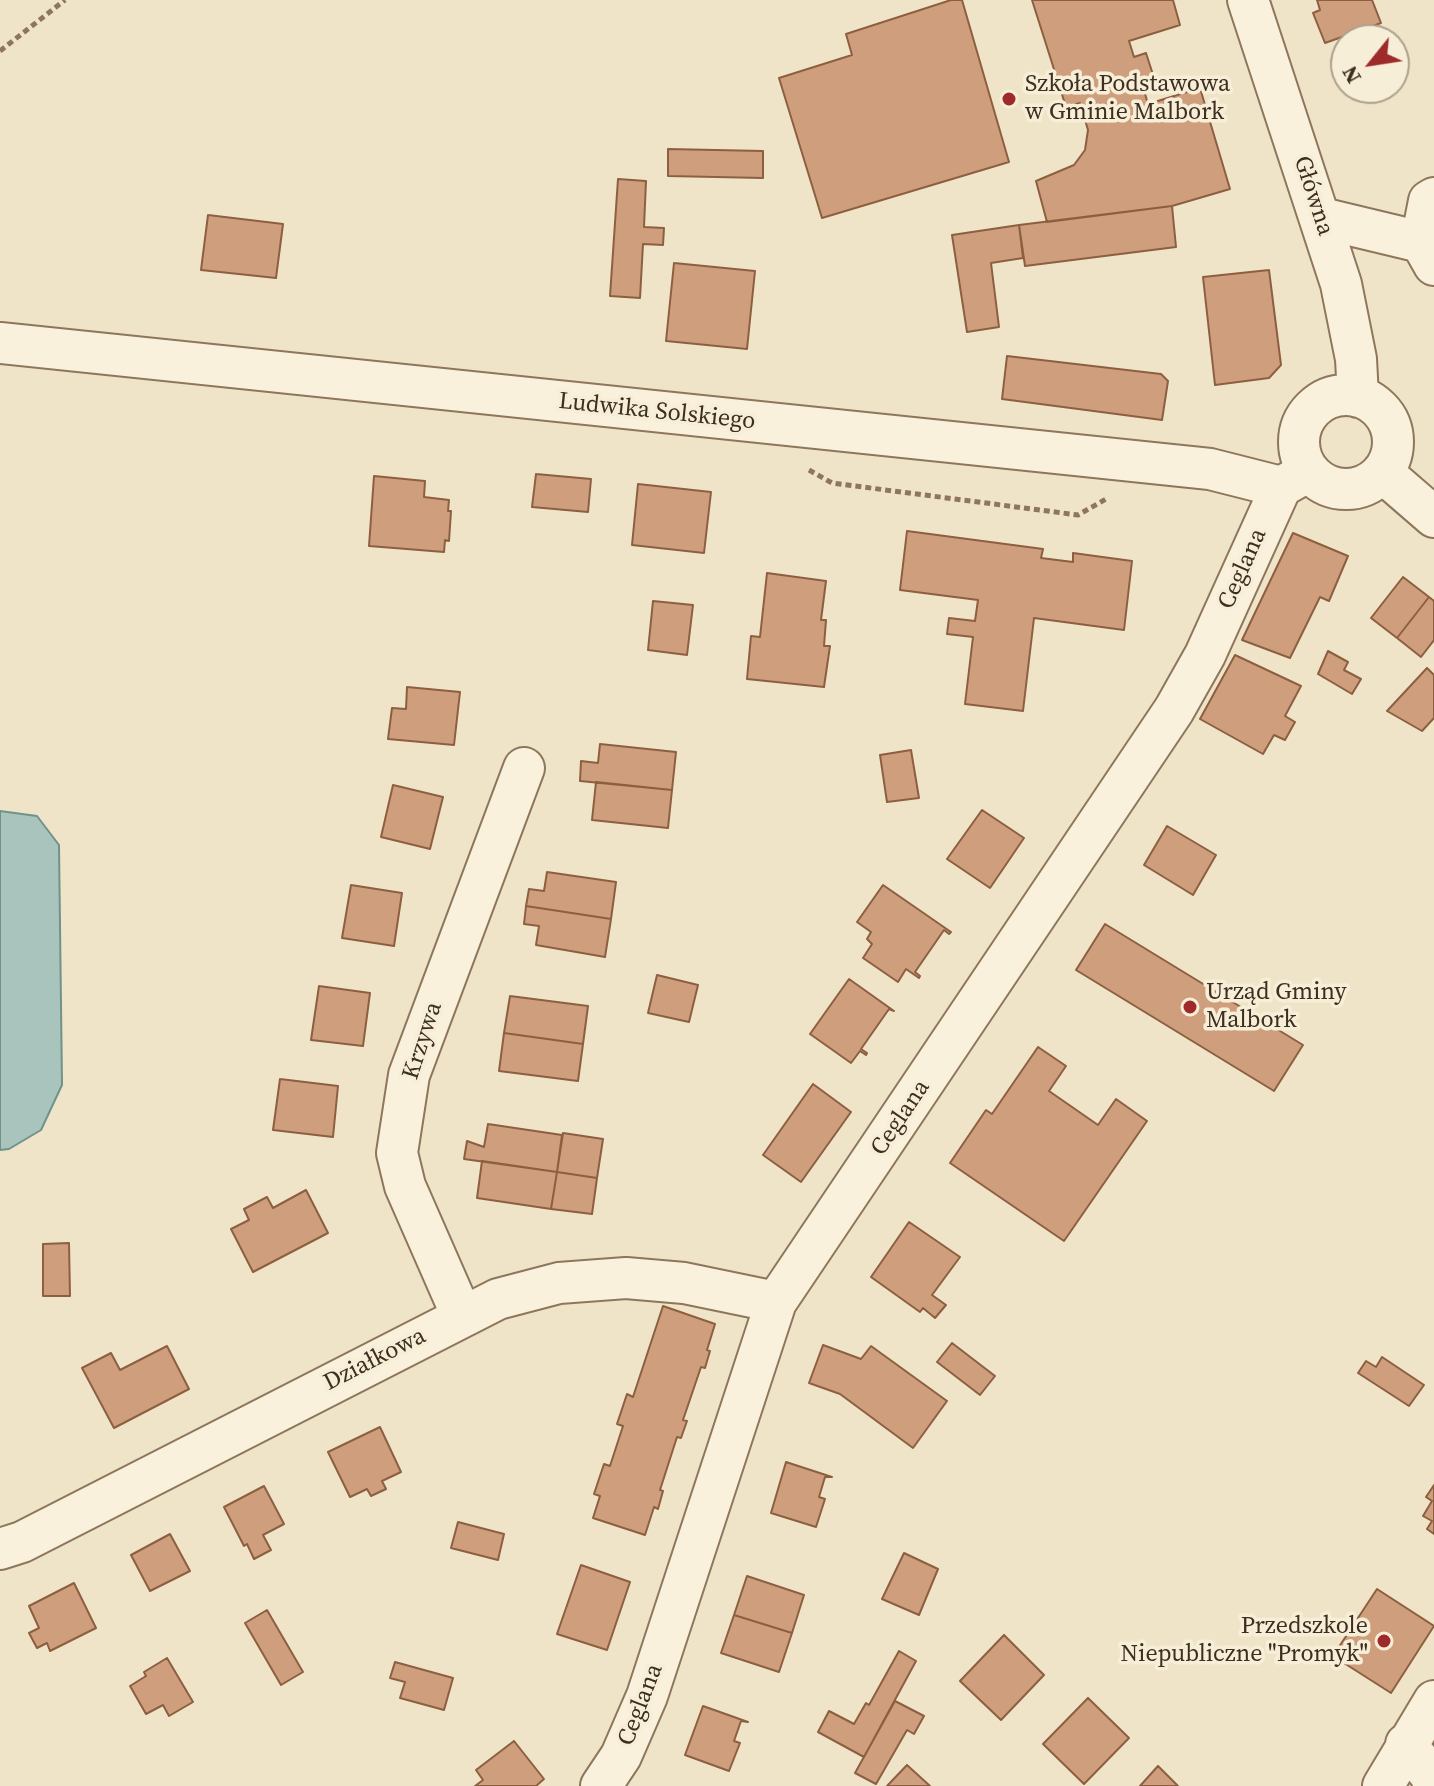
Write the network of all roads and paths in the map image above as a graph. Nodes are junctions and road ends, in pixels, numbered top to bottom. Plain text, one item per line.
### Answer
1 (65, 0) edge
2 (1248, 0) edge
3 (0, 51) edge
4 (1434, 198) edge
5 (1321, 218) junction
6 (1428, 253) edge
7 (0, 343) edge
8 (1358, 397) junction
9 (1382, 472) junction
10 (1295, 479) junction
11 (1434, 517) edge
12 (524, 768) dead end
13 (776, 1302) junction
14 (462, 1316) junction
15 (0, 1549) edge
16 (1434, 1701) edge
17 (1406, 1744) junction
18 (601, 1786) edge
19 (1383, 1786) edge
20 (1433, 1786) edge

1 - 3 path
2 - 5 street, Główna
4 - 6 street
5 - 6 street
5 - 8 street, Główna
7 - 10 street, Ludwika Solskiego
8 - 9 street
8 - 10 street
9 - 10 street
9 - 11 street
10 - 13 street, Ceglana
12 - 14 street, Krzywa
13 - 14 street, Działkowa
13 - 18 street, Ceglana
14 - 15 street, Działkowa
16 - 17 street
17 - 19 street
17 - 20 street

